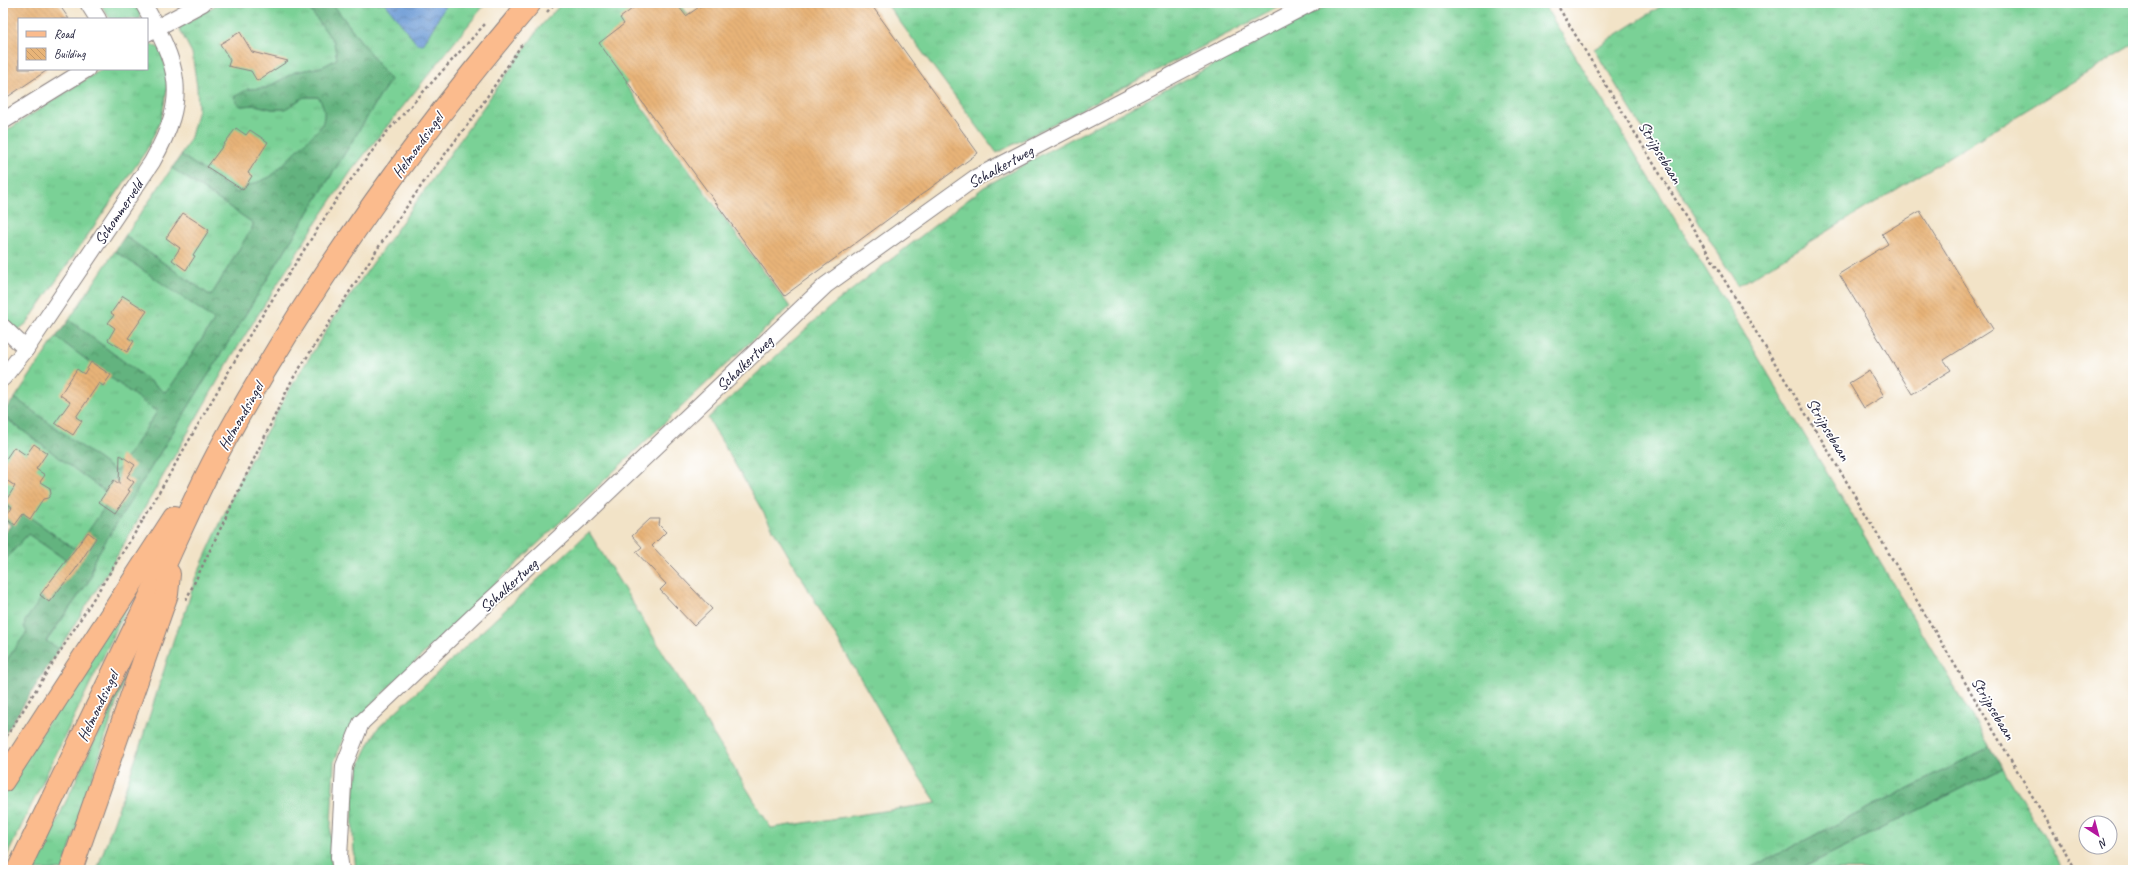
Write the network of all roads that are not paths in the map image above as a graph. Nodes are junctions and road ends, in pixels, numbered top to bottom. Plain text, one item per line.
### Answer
1 (88, 3) edge
2 (143, 3) edge
3 (203, 3) edge
4 (1311, 3) edge
5 (538, 9) edge
6 (97, 18) edge
7 (152, 30) edge
8 (85, 70) edge
9 (3, 121) edge
10 (3, 327) edge
11 (26, 349) junction
12 (3, 378) edge
13 (224, 442) junction
14 (171, 552) junction
15 (3, 781) edge
16 (18, 870) edge
17 (71, 870) edge
18 (341, 870) edge

1 - 6 street
2 - 7 street, Schommerveld
3 - 7 street
4 - 18 street, Schalkertweg
5 - 13 main road, Helmondsingel
7 - 11 street, Schommerveld
8 - 9 street
10 - 11 street
11 - 12 street, Schommerveld
13 - 14 main road, Helmondsingel
13 - 15 main road
14 - 16 main road, Helmondsingel
14 - 17 main road

